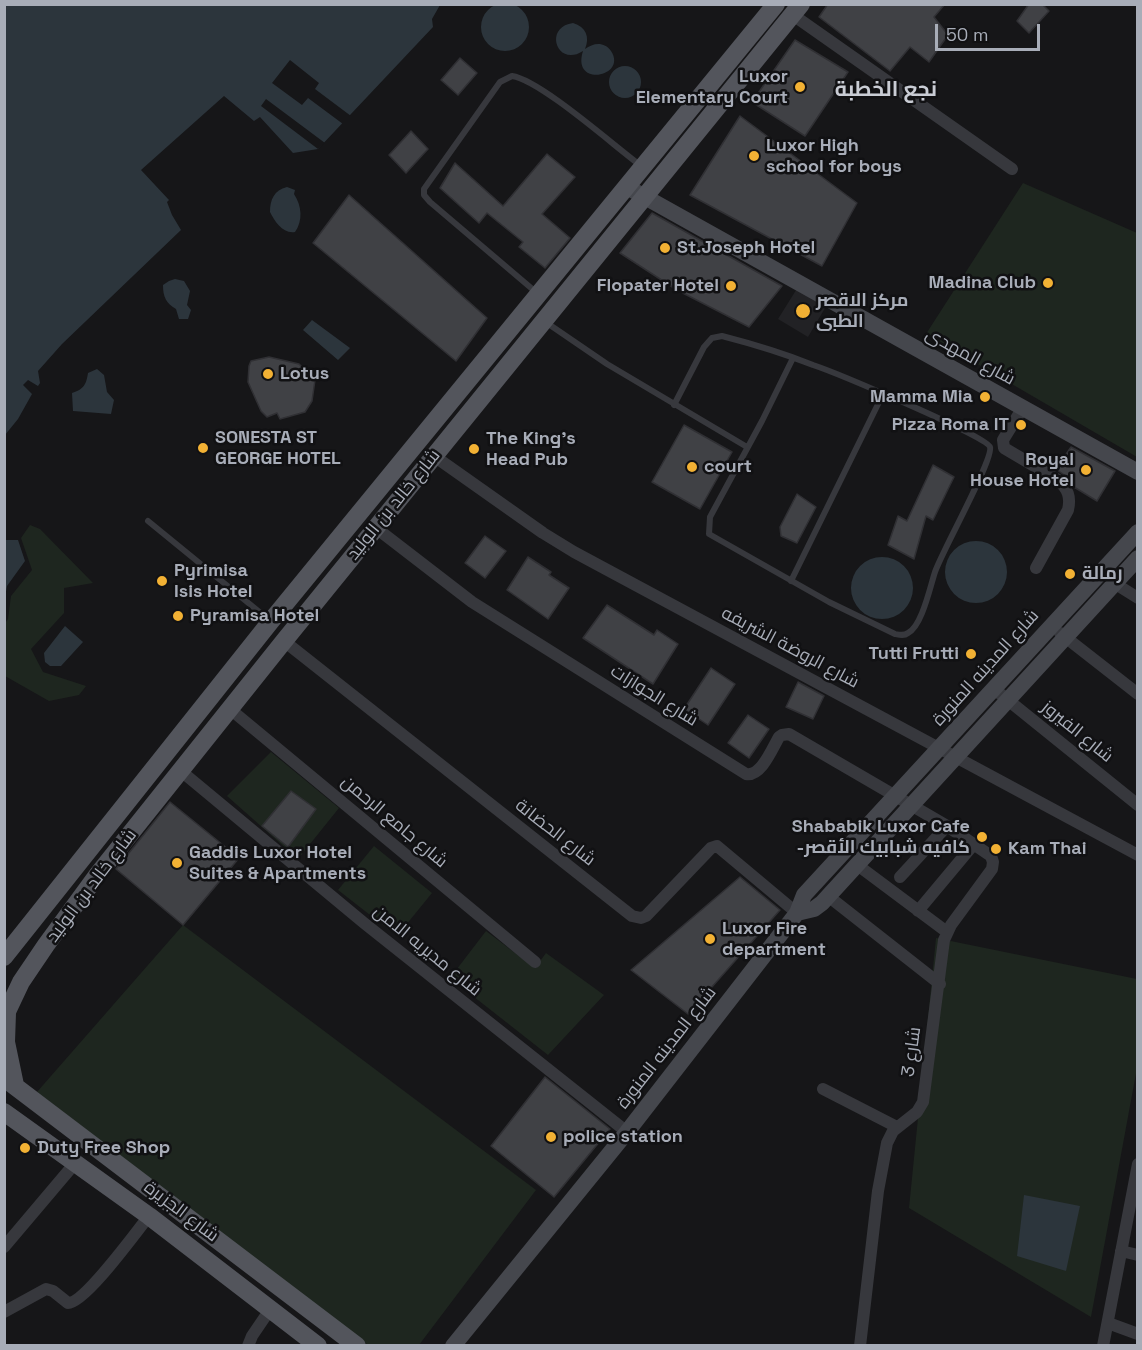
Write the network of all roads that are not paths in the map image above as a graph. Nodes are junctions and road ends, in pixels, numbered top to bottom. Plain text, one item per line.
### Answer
1 (776, 4) edge
2 (797, 10) edge
3 (642, 167) junction
4 (1012, 169) dead end
5 (627, 187) junction
6 (644, 198) junction
7 (539, 294) junction
8 (550, 314) junction
9 (792, 358) junction
10 (883, 394) junction
11 (674, 405) junction
12 (1022, 409) junction
13 (747, 447) junction
14 (434, 456) junction
15 (1137, 472) edge
16 (148, 521) dead end
17 (376, 528) junction
18 (1137, 532) edge
19 (1137, 558) edge
20 (1036, 568) dead end
21 (791, 580) junction
22 (1114, 583) junction
23 (1137, 597) edge
24 (271, 621) junction
25 (1050, 625) junction
26 (1065, 637) junction
27 (284, 641) junction
28 (993, 688) junction
29 (1137, 693) edge
30 (1008, 700) junction
31 (230, 710) junction
32 (939, 748) junction
33 (955, 757) junction
34 (181, 771) junction
35 (895, 796) junction
36 (1137, 805) edge
37 (912, 806) junction
38 (947, 826) junction
39 (974, 844) junction
40 (1137, 855) edge
41 (856, 864) junction
42 (900, 877) dead end
43 (828, 896) junction
44 (918, 911) junction
45 (797, 913) junction
46 (947, 932) junction
47 (4, 957) edge
48 (535, 962) dead end
49 (940, 984) junction
50 (5, 1016) edge
51 (10, 1081) edge
52 (823, 1089) dead end
53 (4, 1112) edge
54 (897, 1127) junction
55 (627, 1132) junction
56 (76, 1162) junction
57 (1137, 1165) edge
58 (149, 1216) junction
59 (4, 1247) edge
60 (1121, 1251) junction
61 (1137, 1255) edge
62 (271, 1308) junction
63 (4, 1312) edge
64 (1108, 1323) junction
65 (1137, 1334) edge
66 (248, 1346) edge
67 (318, 1346) edge
68 (357, 1346) edge
69 (453, 1346) edge
70 (860, 1346) edge
71 (1103, 1346) edge

1 - 3 main road, شارع خالد بن الوليد
2 - 4 street
2 - 6 main road, شارع خالد بن الوليد
3 - 5 main road, شارع خالد بن الوليد
3 - 7 lane
5 - 6 main road, شارع المهدى
5 - 7 main road, شارع خالد بن الوليد
6 - 8 main road, شارع خالد بن الوليد
6 - 12 main road, شارع المهدى
7 - 8 main road
7 - 24 main road, شارع خالد بن الوليد
8 - 11 lane
8 - 14 main road, شارع خالد بن الوليد
9 - 10 lane
9 - 11 lane
9 - 13 lane
10 - 21 lane
10 - 21 lane
11 - 13 lane
12 - 15 main road, شارع المهدى
12 - 20 street
13 - 21 lane
14 - 17 main road, شارع خالد بن الوليد
14 - 32 street, شارع الروضة الشريفه
16 - 24 lane
17 - 27 main road, شارع خالد بن الوليد
17 - 35 street, شارع الجوازات
18 - 25 main road, شارع المدينه المنورة
19 - 22 main road, شارع المدينه المنورة
22 - 23 street
22 - 26 main road, شارع المدينه المنورة
24 - 47 main road, شارع خالد بن الوليد
25 - 26 street
25 - 28 main road, شارع المدينه المنورة
26 - 29 street
26 - 30 main road, شارع المدينه المنورة
27 - 31 main road, شارع خالد بن الوليد
27 - 45 street, شارع الحضانة
28 - 30 street, شارع الفيروز
28 - 32 main road, شارع المدينه المنورة
30 - 33 main road, شارع المدينه المنورة
30 - 36 street, شارع الفيروز
31 - 34 main road, شارع خالد بن الوليد
31 - 48 street, شارع جامع الرحمن
32 - 33 street, شارع الروضة الشريفه
32 - 35 main road, شارع المدينه المنورة
33 - 37 main road, شارع المدينه المنورة
33 - 40 street, شارع الروضة الشريفه
34 - 50 main road, شارع خالد بن الوليد
34 - 55 street, شارع مديريه الامن
35 - 37 street, شارع الجوازات
35 - 45 main road, شارع المدينه المنورة
37 - 38 street, شارع 3
37 - 41 main road, شارع المدينه المنورة
38 - 39 street, شارع 3
38 - 42 street
39 - 44 street
39 - 46 street, شارع 3
41 - 43 main road, شارع المدينه المنورة
41 - 44 street
43 - 45 main road, شارع المدينه المنورة
43 - 49 street
44 - 46 street
45 - 55 main road, شارع المدينه المنورة
46 - 49 street, شارع 3
49 - 54 street, شارع 3
50 - 51 main road
51 - 68 main road, شارع الجزيرة
52 - 54 street
53 - 56 main road, شارع الجزيرة
54 - 70 street, شارع 3
55 - 69 main road, شارع المدينه المنورة
56 - 58 main road, شارع الجزيرة
56 - 59 street
57 - 60 street
58 - 62 main road, شارع الجزيرة
58 - 63 street
60 - 61 street
60 - 64 street
62 - 66 street
62 - 67 main road, شارع الجزيرة
64 - 65 street
64 - 71 street

